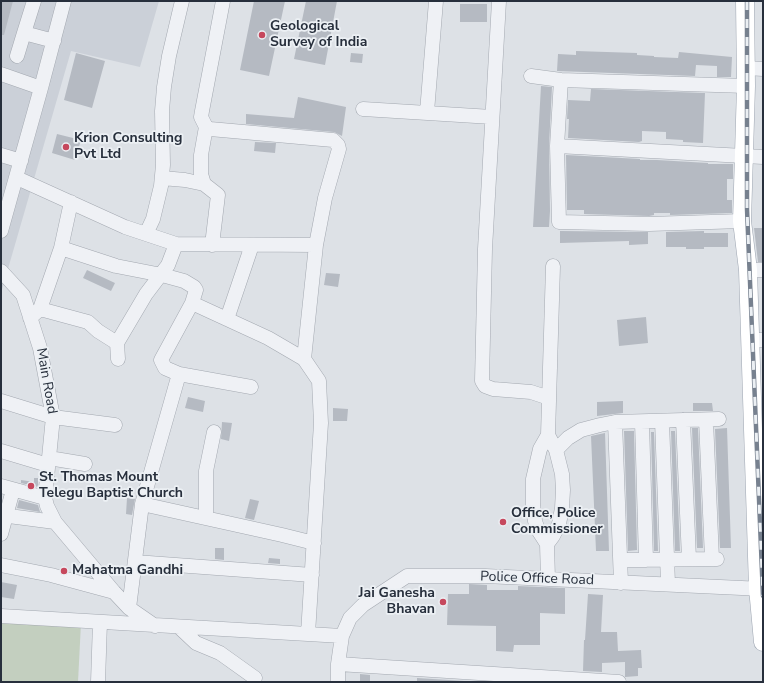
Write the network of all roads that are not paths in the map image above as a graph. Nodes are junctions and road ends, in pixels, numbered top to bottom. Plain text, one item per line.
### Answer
1 (34, 1) edge
2 (64, 1) edge
3 (182, 1) edge
4 (223, 1) edge
5 (436, 1) edge
6 (499, 1) edge
7 (746, 1) edge
8 (24, 33) junction
9 (54, 41) junction
10 (17, 56) dead end
11 (754, 69) edge
12 (1, 74) edge
13 (531, 76) dead end
14 (560, 80) junction
15 (746, 86) junction
16 (42, 88) junction
17 (363, 109) dead end
18 (427, 112) junction
19 (492, 117) junction
20 (206, 127) junction
21 (556, 146) junction
22 (1, 155) edge
23 (744, 156) junction
24 (763, 157) edge
25 (21, 161) junction
26 (17, 178) junction
27 (162, 178) junction
28 (204, 184) junction
29 (71, 202) junction
30 (742, 221) junction
31 (1, 231) edge
32 (146, 234) junction
33 (176, 244) junction
34 (212, 245) junction
35 (252, 245) junction
36 (316, 245) junction
37 (61, 248) junction
38 (553, 266) dead end
39 (756, 270) edge
40 (1, 271) edge
41 (162, 275) junction
42 (192, 303) junction
43 (35, 313) junction
44 (227, 320) junction
45 (757, 340) edge
46 (117, 342) junction
47 (118, 359) dead end
48 (304, 359) junction
49 (179, 374) junction
50 (251, 387) dead end
51 (549, 398) junction
52 (1, 401) edge
53 (53, 417) junction
54 (683, 420) junction
55 (662, 421) junction
56 (615, 422) junction
57 (642, 422) junction
58 (116, 425) dead end
59 (214, 432) dead end
60 (548, 435) junction
61 (556, 450) junction
62 (1, 451) edge
63 (49, 461) junction
64 (85, 464) dead end
65 (7, 488) edge
66 (45, 498) junction
67 (142, 504) junction
68 (4, 516) edge
69 (206, 518) junction
70 (55, 522) junction
71 (1, 534) edge
72 (314, 543) junction
73 (547, 544) junction
74 (667, 559) junction
75 (689, 559) junction
76 (620, 560) junction
77 (646, 560) junction
78 (135, 562) junction
79 (1, 565) edge
80 (312, 575) junction
81 (548, 579) junction
82 (621, 582) junction
83 (668, 584) junction
84 (761, 588) edge
85 (114, 592) junction
86 (129, 608) junction
87 (1, 616) edge
88 (100, 622) junction
89 (155, 626) junction
90 (179, 627) junction
91 (308, 634) junction
92 (342, 636) junction
93 (763, 642) edge
94 (338, 664) junction
95 (255, 678) dead end
96 (98, 682) edge
97 (338, 682) edge
98 (619, 682) edge

1 - 8 street
2 - 9 street
3 - 27 street
4 - 20 street
5 - 18 street
6 - 19 street
7 - 11 main road
8 - 9 street
8 - 10 street
9 - 16 street
11 - 15 main road
12 - 16 street
13 - 14 street
14 - 15 street
14 - 21 street
15 - 23 main road
16 - 25 street
17 - 18 street
18 - 19 street
19 - 51 street
20 - 28 street
20 - 36 street
21 - 23 street
21 - 30 street
22 - 25 street
23 - 24 street
23 - 30 main road
25 - 26 street
26 - 29 street
26 - 31 street
27 - 28 street
27 - 32 street
28 - 34 street
29 - 32 street
29 - 37 street
30 - 39 main road
32 - 33 street
33 - 34 street
33 - 41 street
34 - 35 street
35 - 36 street
35 - 44 street
36 - 48 street
37 - 41 street
37 - 43 street
38 - 51 street
39 - 45 main road
40 - 43 street, Main Road
41 - 42 street
41 - 46 street
42 - 44 street
42 - 49 street
43 - 46 street
43 - 53 street, Main Road
44 - 48 street
45 - 84 main road
46 - 47 street
48 - 72 street
49 - 50 street
49 - 67 street
51 - 60 street
52 - 53 street
53 - 58 street
53 - 63 street, Main Road
54 - 55 street
54 - 75 street
54 - 75 street
55 - 57 street
55 - 74 street
56 - 57 street
56 - 61 street
56 - 76 street
57 - 77 street
59 - 69 street
60 - 61 street
60 - 73 street
61 - 73 street
62 - 63 street
63 - 64 street
63 - 66 street, Main Road
65 - 66 street
65 - 68 street
66 - 70 street, Main Road
67 - 69 street
67 - 78 street
68 - 70 street
68 - 71 street
69 - 72 street
70 - 85 street, Main Road
72 - 80 street
73 - 81 street
74 - 75 street
74 - 77 street
74 - 83 street
76 - 77 street
76 - 82 street
78 - 80 street
78 - 86 street
79 - 85 street
80 - 91 street
81 - 82 street, Police Office Road
81 - 92 street, Police Office Road
82 - 83 street, Police Office Road
83 - 84 street, Police Office Road
84 - 93 main road
85 - 86 street, Main Road
86 - 89 street, Main Road
87 - 88 street
88 - 89 street
88 - 96 street
89 - 90 street
90 - 91 street
90 - 95 street
91 - 92 street
92 - 94 street, Police Office Road
94 - 97 street, Police Office Road
94 - 98 street

